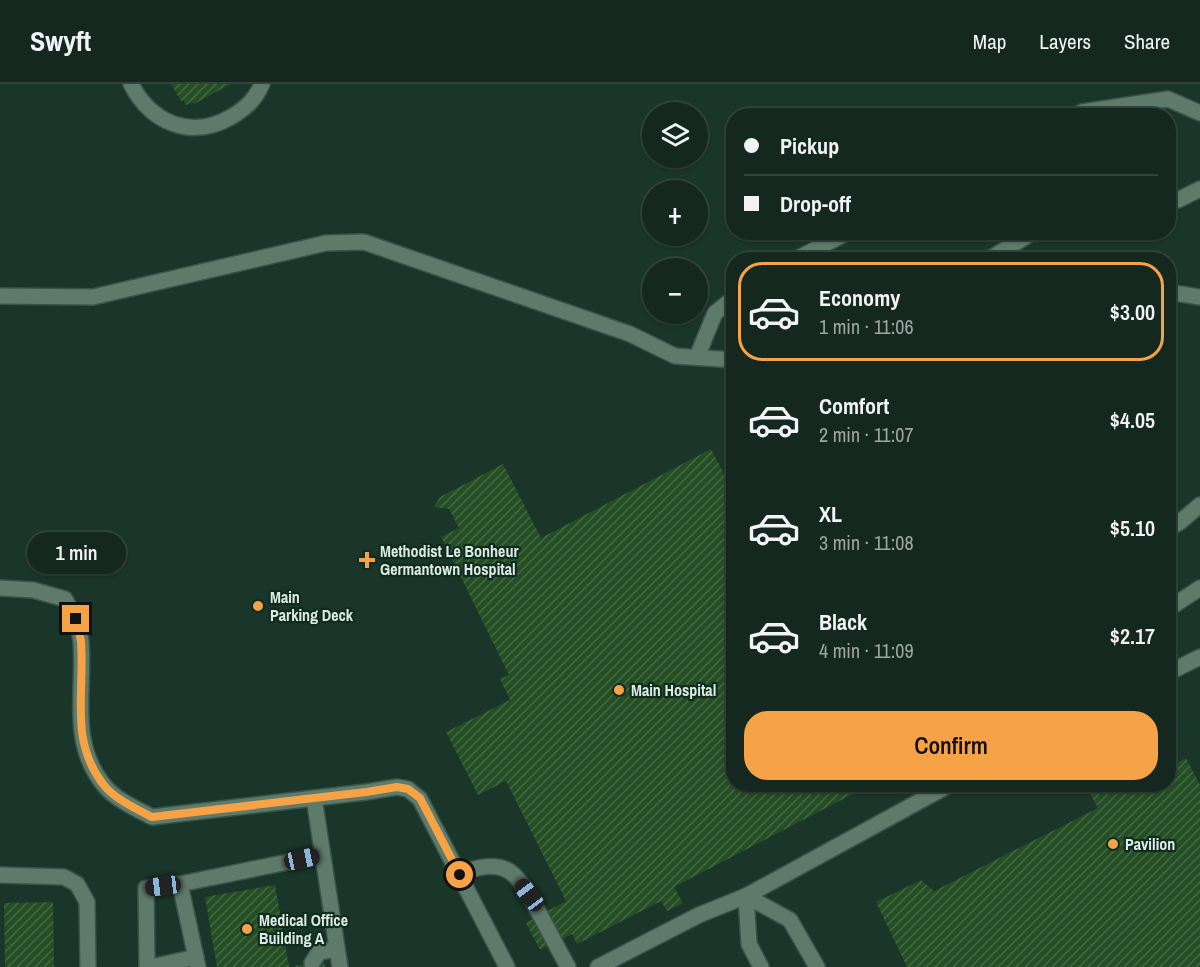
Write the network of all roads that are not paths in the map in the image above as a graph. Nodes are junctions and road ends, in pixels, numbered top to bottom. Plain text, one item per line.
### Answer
1 (131, 84) edge
2 (262, 84) edge
3 (1108, 108) edge
4 (1200, 113) edge
5 (1200, 189) edge
6 (1176, 200) edge
7 (833, 240) edge
8 (1020, 240) edge
9 (810, 252) edge
10 (1001, 252) edge
11 (1176, 293) edge
12 (0, 296) edge
13 (1200, 297) edge
14 (726, 304) edge
15 (697, 357) junction
16 (726, 359) edge
17 (1200, 505) edge
18 (1176, 524) edge
19 (0, 588) edge
20 (1200, 588) edge
21 (1176, 604) edge
22 (1200, 657) edge
23 (1176, 670) edge
24 (936, 792) edge
25 (314, 798) junction
26 (322, 855) junction
27 (0, 875) edge
28 (460, 875) junction
29 (180, 884) junction
30 (746, 896) junction
31 (337, 949) junction
32 (197, 962) edge
33 (312, 963) dead end
34 (88, 967) edge
35 (149, 967) edge
36 (340, 967) edge
37 (507, 967) edge
38 (568, 967) edge
39 (598, 967) edge
40 (761, 967) edge
41 (817, 967) edge

1 - 2 lane
3 - 4 lane
5 - 6 lane
7 - 9 lane
8 - 10 lane
11 - 13 lane
12 - 15 lane
14 - 15 lane
15 - 16 lane
17 - 18 lane
19 - 25 lane
20 - 21 lane
22 - 23 lane
24 - 30 lane
25 - 26 lane
25 - 28 lane
26 - 29 lane
26 - 31 lane
27 - 34 lane
28 - 37 lane
28 - 38 lane
29 - 32 lane
29 - 35 lane
30 - 39 lane
30 - 40 lane
30 - 41 lane
31 - 33 lane
31 - 36 lane
32 - 35 lane

